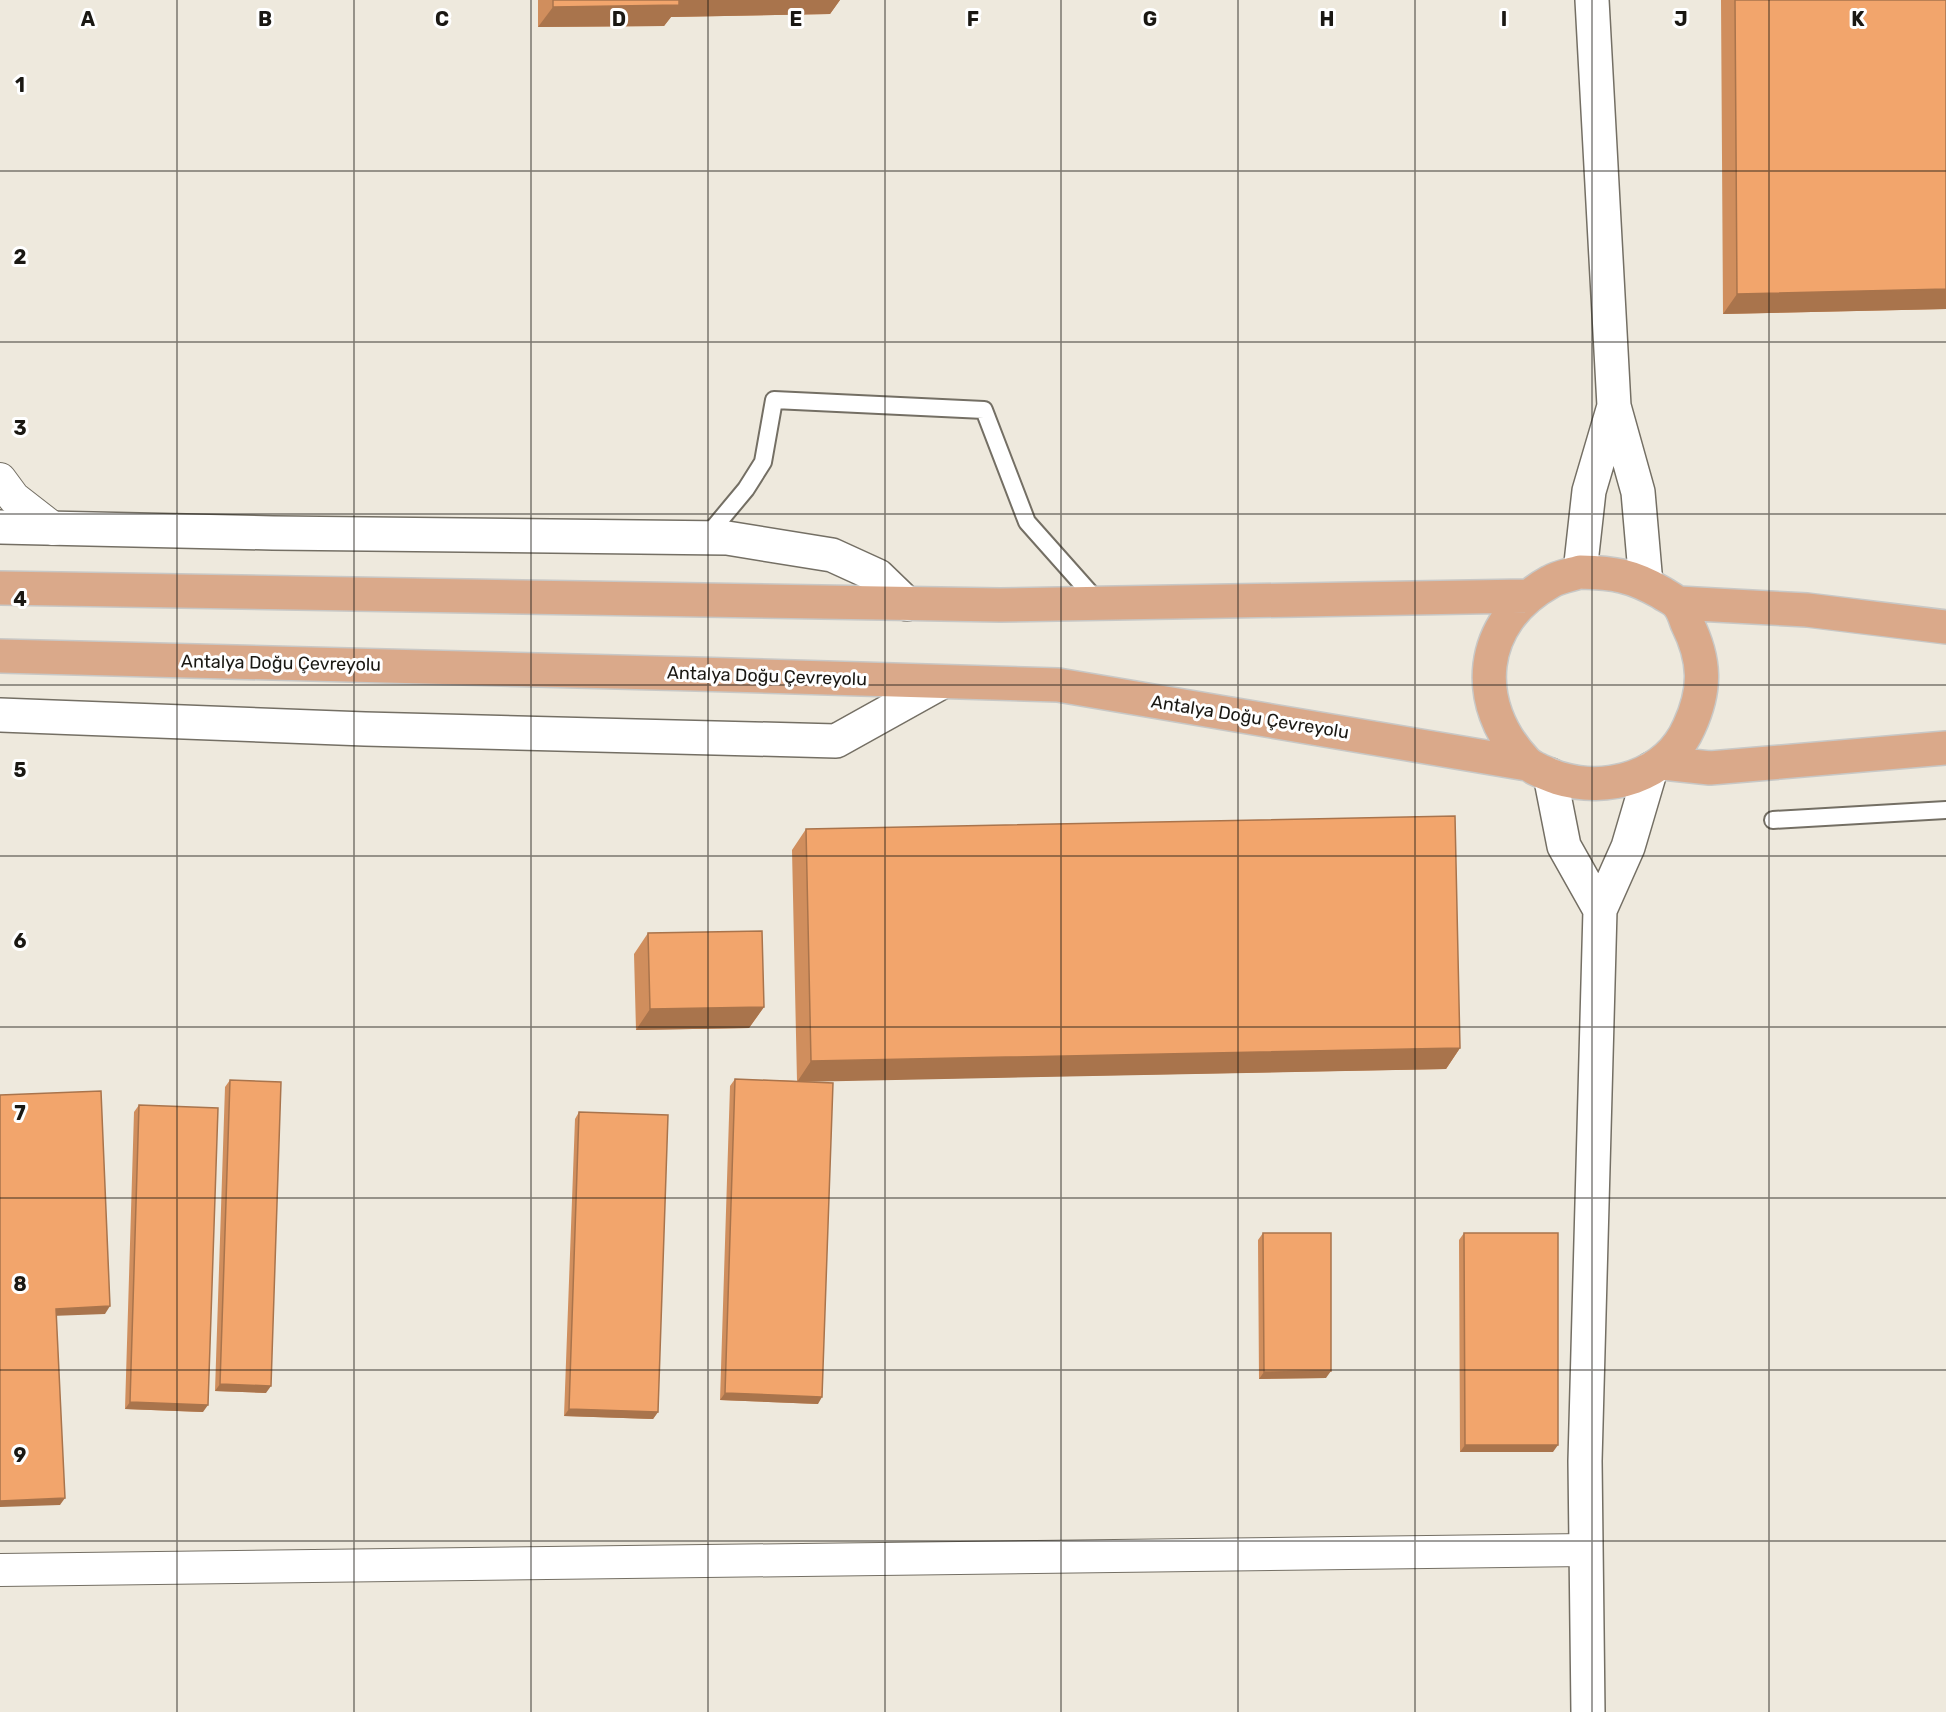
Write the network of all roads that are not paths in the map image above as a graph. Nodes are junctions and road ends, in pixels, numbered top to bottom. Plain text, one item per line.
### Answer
1 (1592, 0) edge
2 (1614, 406) junction
3 (0, 479) edge
4 (0, 527) edge
5 (54, 529) junction
6 (706, 537) junction
7 (1580, 572) junction
8 (1646, 584) junction
9 (0, 588) edge
10 (1528, 596) junction
11 (1678, 603) junction
12 (907, 604) junction
13 (1100, 604) junction
14 (1946, 627) edge
15 (0, 656) edge
16 (942, 682) junction
17 (0, 715) edge
18 (1946, 748) edge
19 (1657, 766) junction
20 (1539, 769) junction
21 (1946, 810) edge
22 (1773, 820) dead end
23 (1600, 910) junction
24 (1586, 1550) junction
25 (0, 1570) edge
26 (1588, 1712) edge

1 - 2 street
2 - 7 street
2 - 8 street
3 - 5 street
4 - 5 street
5 - 6 street
6 - 12 street
6 - 13 lane
7 - 8 main road
7 - 10 main road
8 - 11 main road
9 - 12 main road
10 - 13 main road
10 - 20 main road
11 - 14 main road
11 - 19 main road
12 - 13 main road
15 - 16 main road, Antalya Doğu Çevreyolu
16 - 17 street
16 - 20 main road, Antalya Doğu Çevreyolu
18 - 19 main road
19 - 20 main road
19 - 23 street
20 - 23 street
21 - 22 lane
23 - 24 street
24 - 25 street
24 - 26 street

